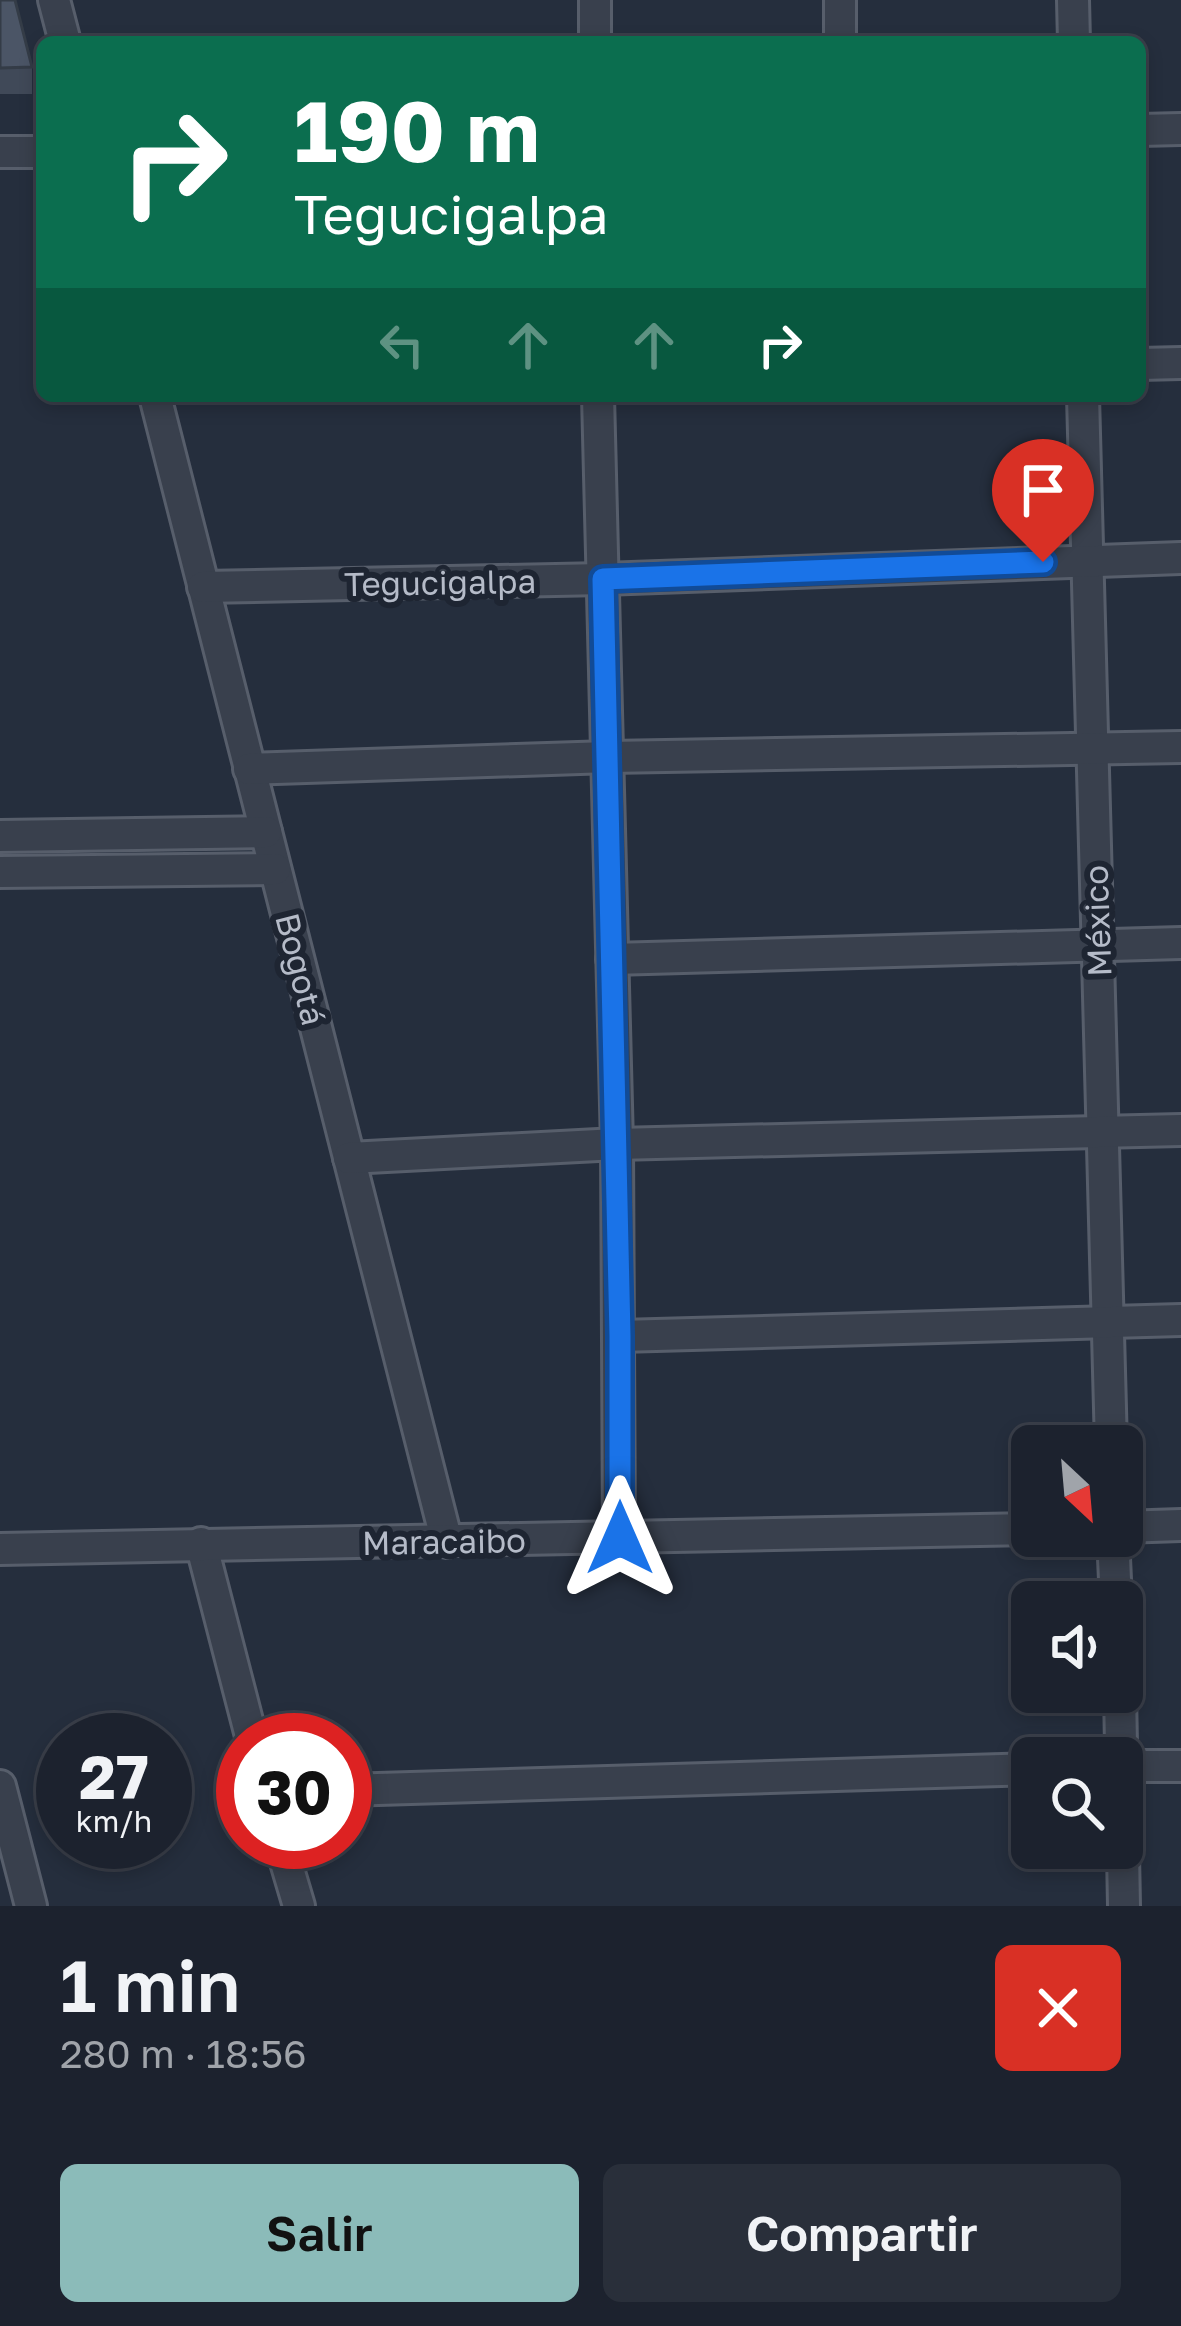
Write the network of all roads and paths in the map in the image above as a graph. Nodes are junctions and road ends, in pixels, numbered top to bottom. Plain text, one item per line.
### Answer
1 (54, 0) edge
2 (595, 0) edge
3 (840, 0) edge
4 (1073, 0) edge
5 (63, 36) edge
6 (596, 36) edge
7 (840, 36) edge
8 (1074, 36) edge
9 (1181, 129) edge
10 (1146, 130) edge
11 (0, 152) edge
12 (36, 152) edge
13 (1181, 363) edge
14 (1146, 364) edge
15 (157, 402) edge
16 (598, 402) edge
17 (1083, 402) edge
18 (1181, 558) edge
19 (1088, 560) junction
20 (603, 579) junction
21 (203, 587) junction
22 (1181, 746) edge
23 (1092, 748) junction
24 (609, 757) junction
25 (250, 769) junction
26 (266, 832) junction
27 (9, 836) edge
28 (275, 869) junction
29 (12, 872) edge
30 (1181, 943) edge
31 (1098, 945) junction
32 (612, 959) junction
33 (1181, 1130) edge
34 (1102, 1132) junction
35 (617, 1144) junction
36 (349, 1158) junction
37 (1181, 1320) edge
38 (1108, 1322) junction
39 (620, 1336) junction
40 (1110, 1425) edge
41 (1181, 1525) edge
42 (1143, 1526) edge
43 (1011, 1529) edge
44 (620, 1538) junction
45 (447, 1542) junction
46 (201, 1543) junction
47 (0, 1549) edge
48 (245, 1713) edge
49 (1143, 1766) edge
50 (1181, 1766) edge
51 (1011, 1770) edge
52 (0, 1786) edge
53 (372, 1789) edge
54 (288, 1869) edge
55 (1124, 1869) edge
56 (31, 1906) edge
57 (299, 1906) edge
58 (1124, 1906) edge

1 - 5 street
2 - 6 street
3 - 7 street
4 - 8 street
9 - 10 street
11 - 12 street
13 - 14 street
15 - 21 street, Bogotá
16 - 20 street
17 - 19 street, México
18 - 19 street, Tegucigalpa
19 - 20 street, Tegucigalpa
19 - 23 street, México
20 - 21 street, Tegucigalpa
20 - 24 street
21 - 25 street, Bogotá
22 - 23 street
23 - 24 street
23 - 31 street, México
24 - 25 street
24 - 32 street
25 - 26 street, Bogotá
26 - 27 street
26 - 28 street, Bogotá
27 - 29 street
28 - 29 street
28 - 36 street, Bogotá
30 - 31 street
31 - 32 street
31 - 34 street, México
32 - 35 street
33 - 34 street
34 - 35 street
34 - 38 street, México
35 - 36 street
35 - 39 street
36 - 45 street, Bogotá
37 - 38 street
38 - 39 street
38 - 40 street, México
39 - 44 street
41 - 42 street
43 - 44 street, Maracaibo
44 - 45 street, Maracaibo
45 - 46 street, Maracaibo
46 - 47 street, Maracaibo
46 - 48 street
49 - 50 street
51 - 53 street
52 - 56 street
54 - 57 street
55 - 58 street

